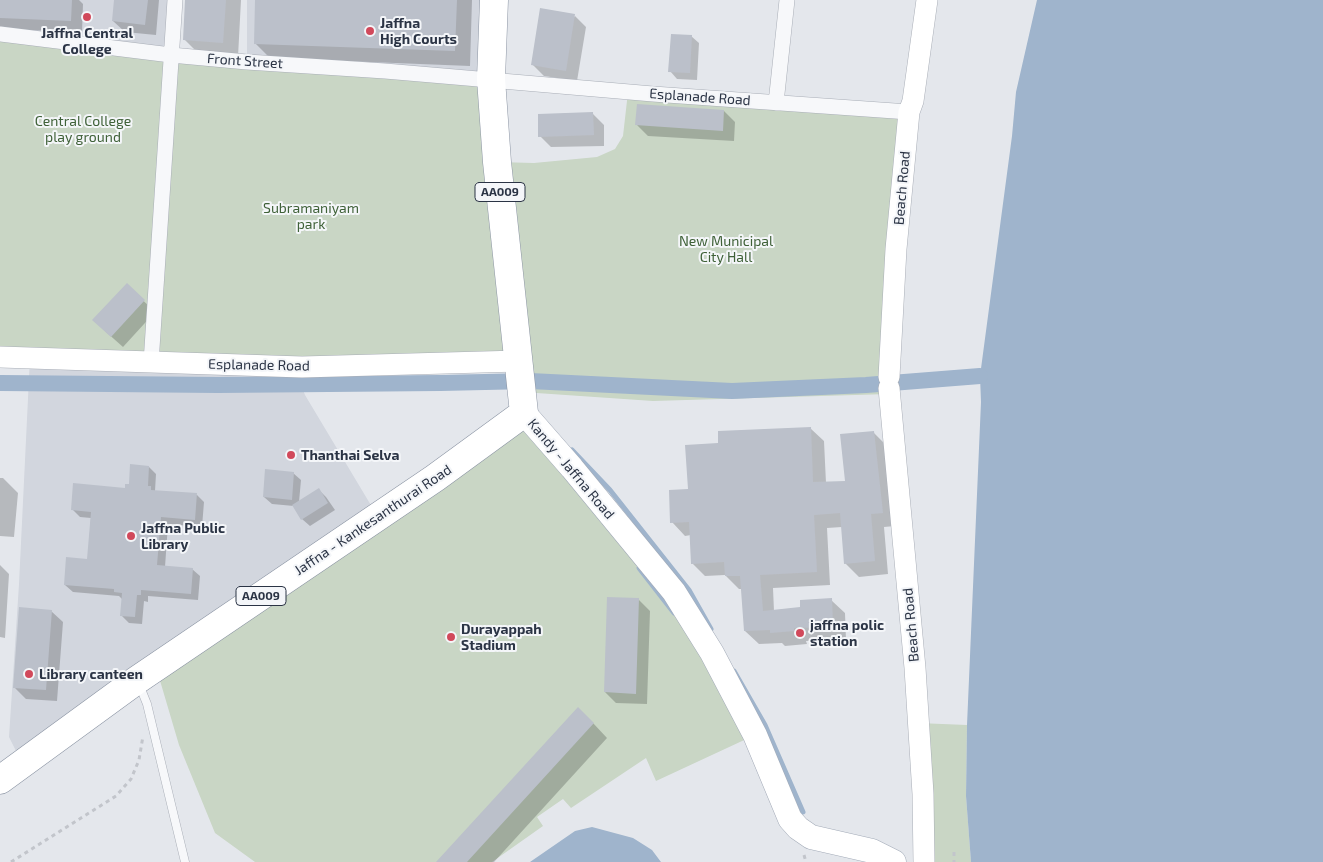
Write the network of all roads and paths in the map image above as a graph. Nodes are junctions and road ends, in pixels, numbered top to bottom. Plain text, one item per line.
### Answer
1 (175, 0) edge
2 (494, 0) edge
3 (788, 0) edge
4 (927, 0) edge
5 (0, 34) edge
6 (171, 55) junction
7 (491, 79) junction
8 (776, 103) junction
9 (909, 112) junction
10 (0, 357) edge
11 (519, 361) junction
12 (151, 363) junction
13 (524, 413) junction
14 (142, 692) junction
15 (0, 780) edge
16 (954, 852) dead end
17 (11, 862) edge
18 (185, 862) edge
19 (894, 862) edge
20 (924, 862) edge
21 (954, 862) edge

1 - 6 street
2 - 7 highway, Kandy - Jaffna Road / AA009
3 - 8 street
4 - 9 main road, Beach Road
5 - 6 street, Front Street
6 - 7 street, Front Street
6 - 12 street
7 - 8 street, Esplanade Road
7 - 11 highway, Kandy - Jaffna Road / AA009
8 - 9 street, Esplanade Road
9 - 20 main road, Beach Road
10 - 12 main road, Esplanade Road
11 - 12 main road, Esplanade Road
11 - 13 highway, Kandy - Jaffna Road / AA009
13 - 14 highway, Jaffna - Kankesanthurai Road / AA009
13 - 19 main road, Kandy - Jaffna Road
14 - 15 highway, Jaffna - Kankesanthurai Road / AA009
14 - 17 path
14 - 18 lane
16 - 21 path

